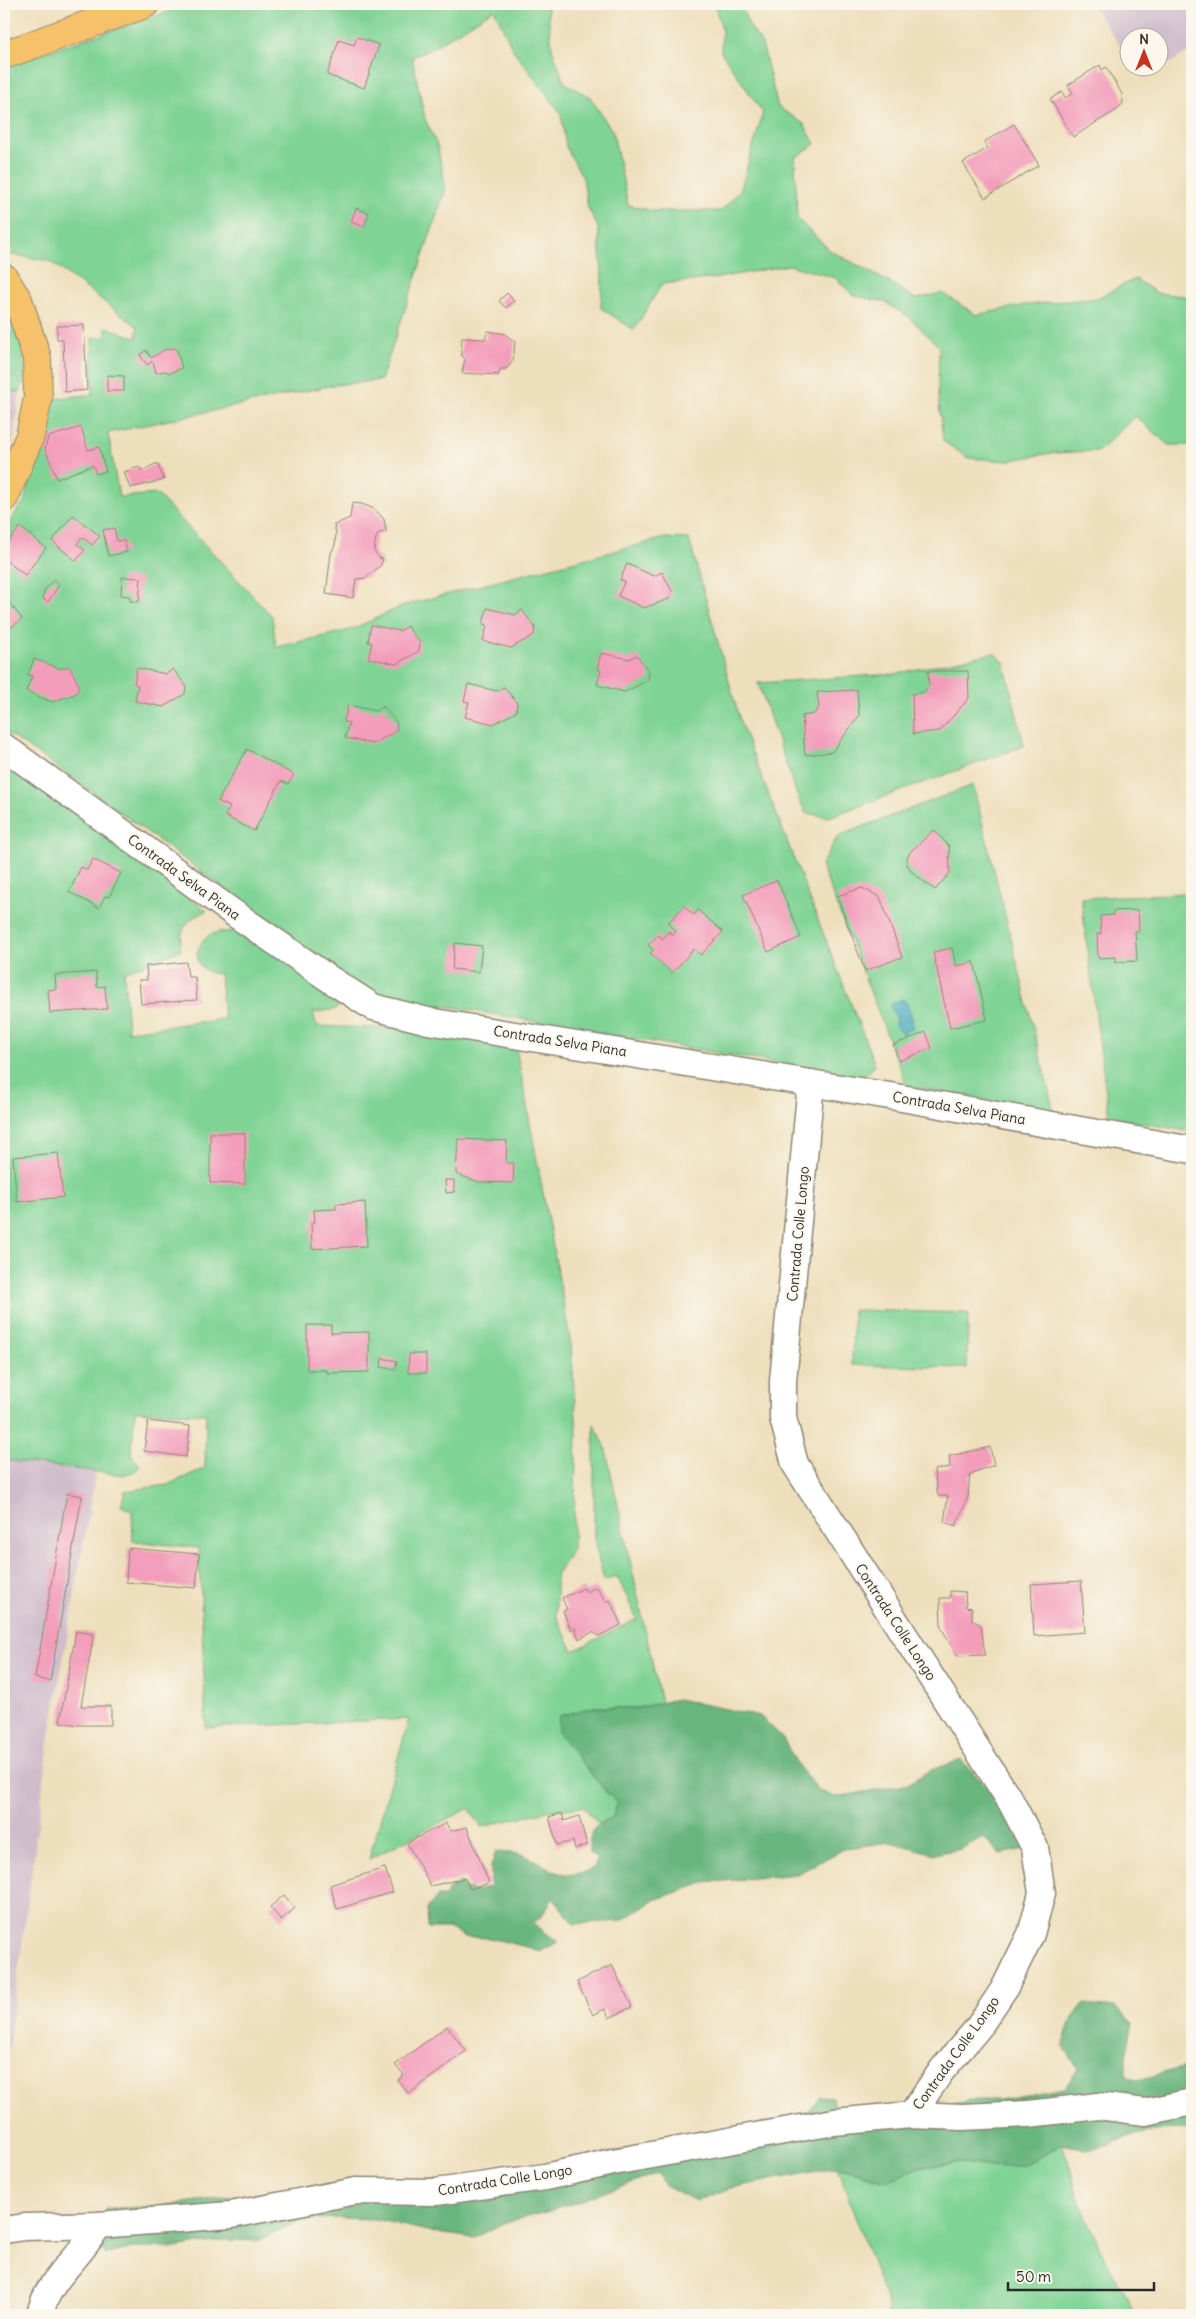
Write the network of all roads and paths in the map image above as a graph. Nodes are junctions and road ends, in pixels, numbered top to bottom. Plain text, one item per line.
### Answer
1 (145, 4) edge
2 (4, 55) edge
3 (4, 278) edge
4 (4, 498) edge
5 (4, 747) edge
6 (811, 1083) junction
7 (1192, 1150) edge
8 (1192, 2102) edge
9 (911, 2115) junction
10 (98, 2225) junction
11 (4, 2230) edge
12 (40, 2315) edge

1 - 2 main road
3 - 4 main road
5 - 6 street, Contrada Selva Piana
6 - 7 street, Contrada Selva Piana
6 - 9 street, Contrada Colle Longo
8 - 9 street, Contrada Colle Longo
9 - 10 street, Contrada Colle Longo
10 - 11 street, Contrada Colle Longo
10 - 12 street

